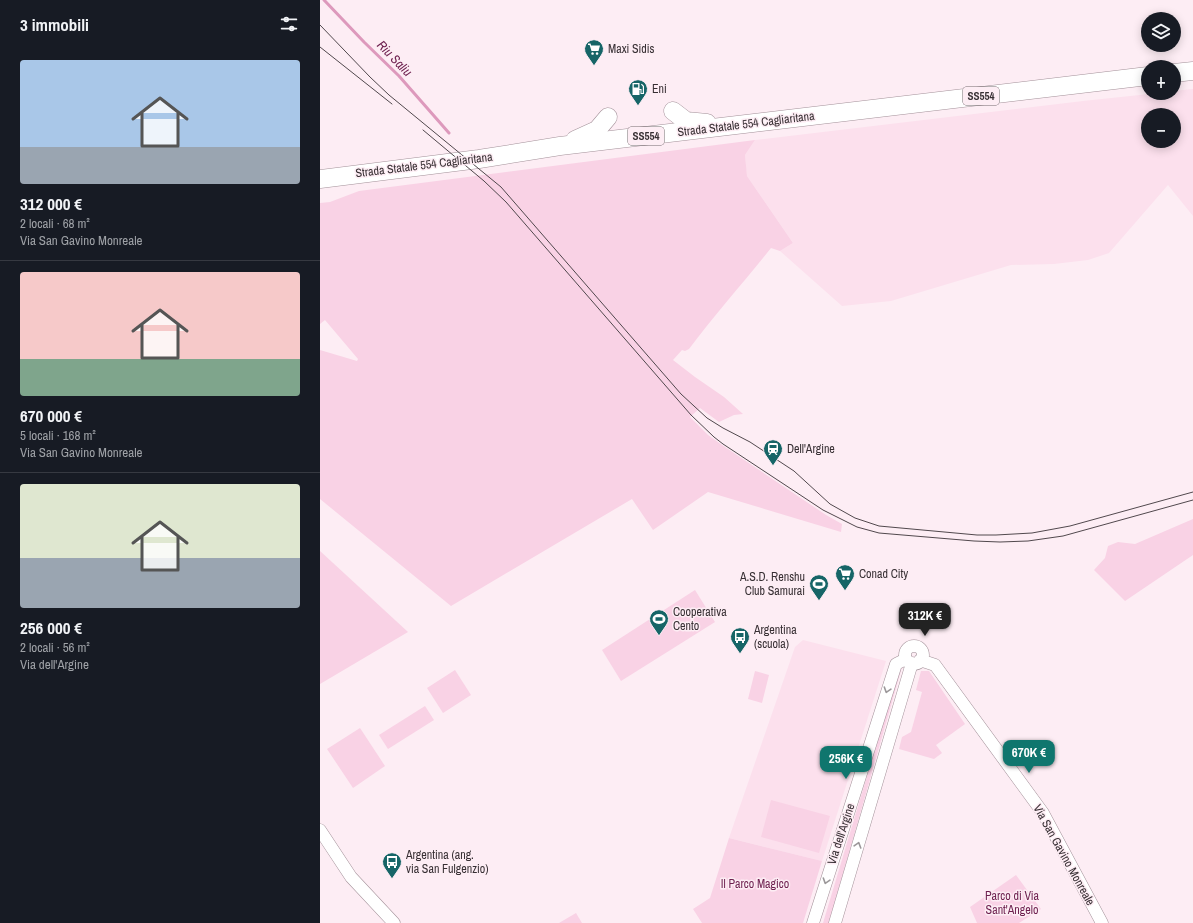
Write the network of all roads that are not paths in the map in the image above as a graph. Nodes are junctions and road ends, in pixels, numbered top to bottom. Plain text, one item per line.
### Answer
1 (1193, 71) edge
2 (1181, 72) edge
3 (1141, 77) edge
4 (1193, 83) edge
5 (1181, 84) edge
6 (1141, 89) edge
7 (673, 111) dead end
8 (608, 117) dead end
9 (727, 126) junction
10 (560, 146) junction
11 (482, 164) junction
12 (453, 168) junction
13 (320, 179) edge
14 (320, 190) edge
15 (913, 661) junction
16 (320, 830) edge
17 (394, 923) edge
18 (812, 923) edge
19 (835, 923) edge
20 (1102, 923) edge

1 - 2 highway
3 - 9 highway, Strada Statale 554 Cagliaritana / SS554
4 - 5 highway
6 - 11 highway, Strada Statale 554 Cagliaritana / SS554
7 - 9 highway
8 - 10 highway
9 - 10 highway, Strada Statale 554 Cagliaritana / SS554
10 - 11 highway, Strada Statale 554 Cagliaritana / SS554
11 - 12 highway, Strada Statale 554 Cagliaritana / SS554
12 - 13 highway, Strada Statale 554 Cagliaritana / SS554
12 - 14 highway, Strada Statale 554 Cagliaritana / SS554
15 -> 18 street, Via dell'Argine
19 -> 15 street, Via dell'Argine
15 - 20 street, Via San Gavino Monreale
16 - 17 street

